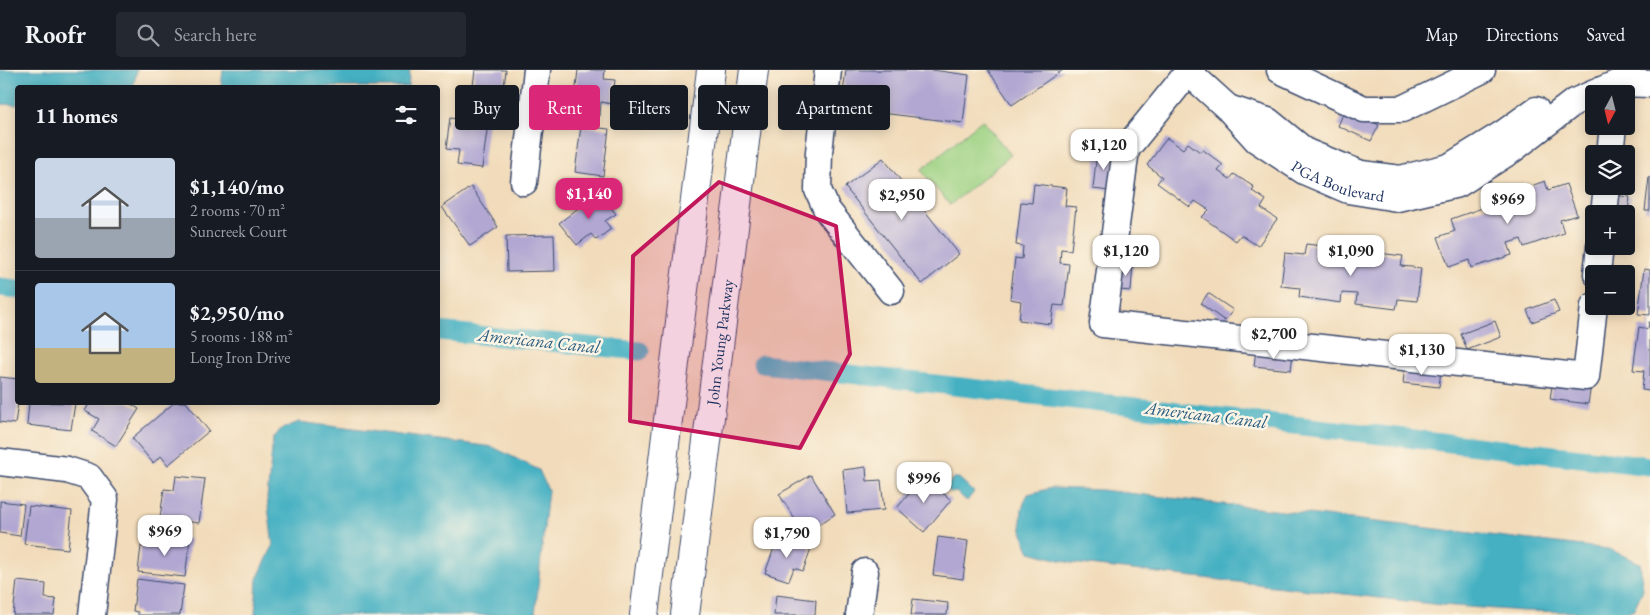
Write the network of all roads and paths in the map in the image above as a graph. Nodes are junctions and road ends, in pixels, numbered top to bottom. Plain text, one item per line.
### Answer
1 (536, 70) edge
2 (711, 70) edge
3 (754, 70) edge
4 (828, 70) edge
5 (1188, 70) edge
6 (1280, 70) edge
7 (1482, 70) edge
8 (1613, 79) edge
9 (1650, 84) edge
10 (524, 182) dead end
11 (891, 291) dead end
12 (1593, 315) edge
13 (0, 462) edge
14 (865, 572) dead end
15 (92, 615) edge
16 (644, 615) edge
17 (685, 615) edge
18 (859, 615) edge

1 - 10 street
2 - 16 highway
3 - 17 highway, John Young Parkway
4 - 11 street
5 - 8 street, PGA Boulevard
5 - 12 street
6 - 7 street
8 - 9 street, PGA Boulevard
13 - 15 street
14 - 18 street

